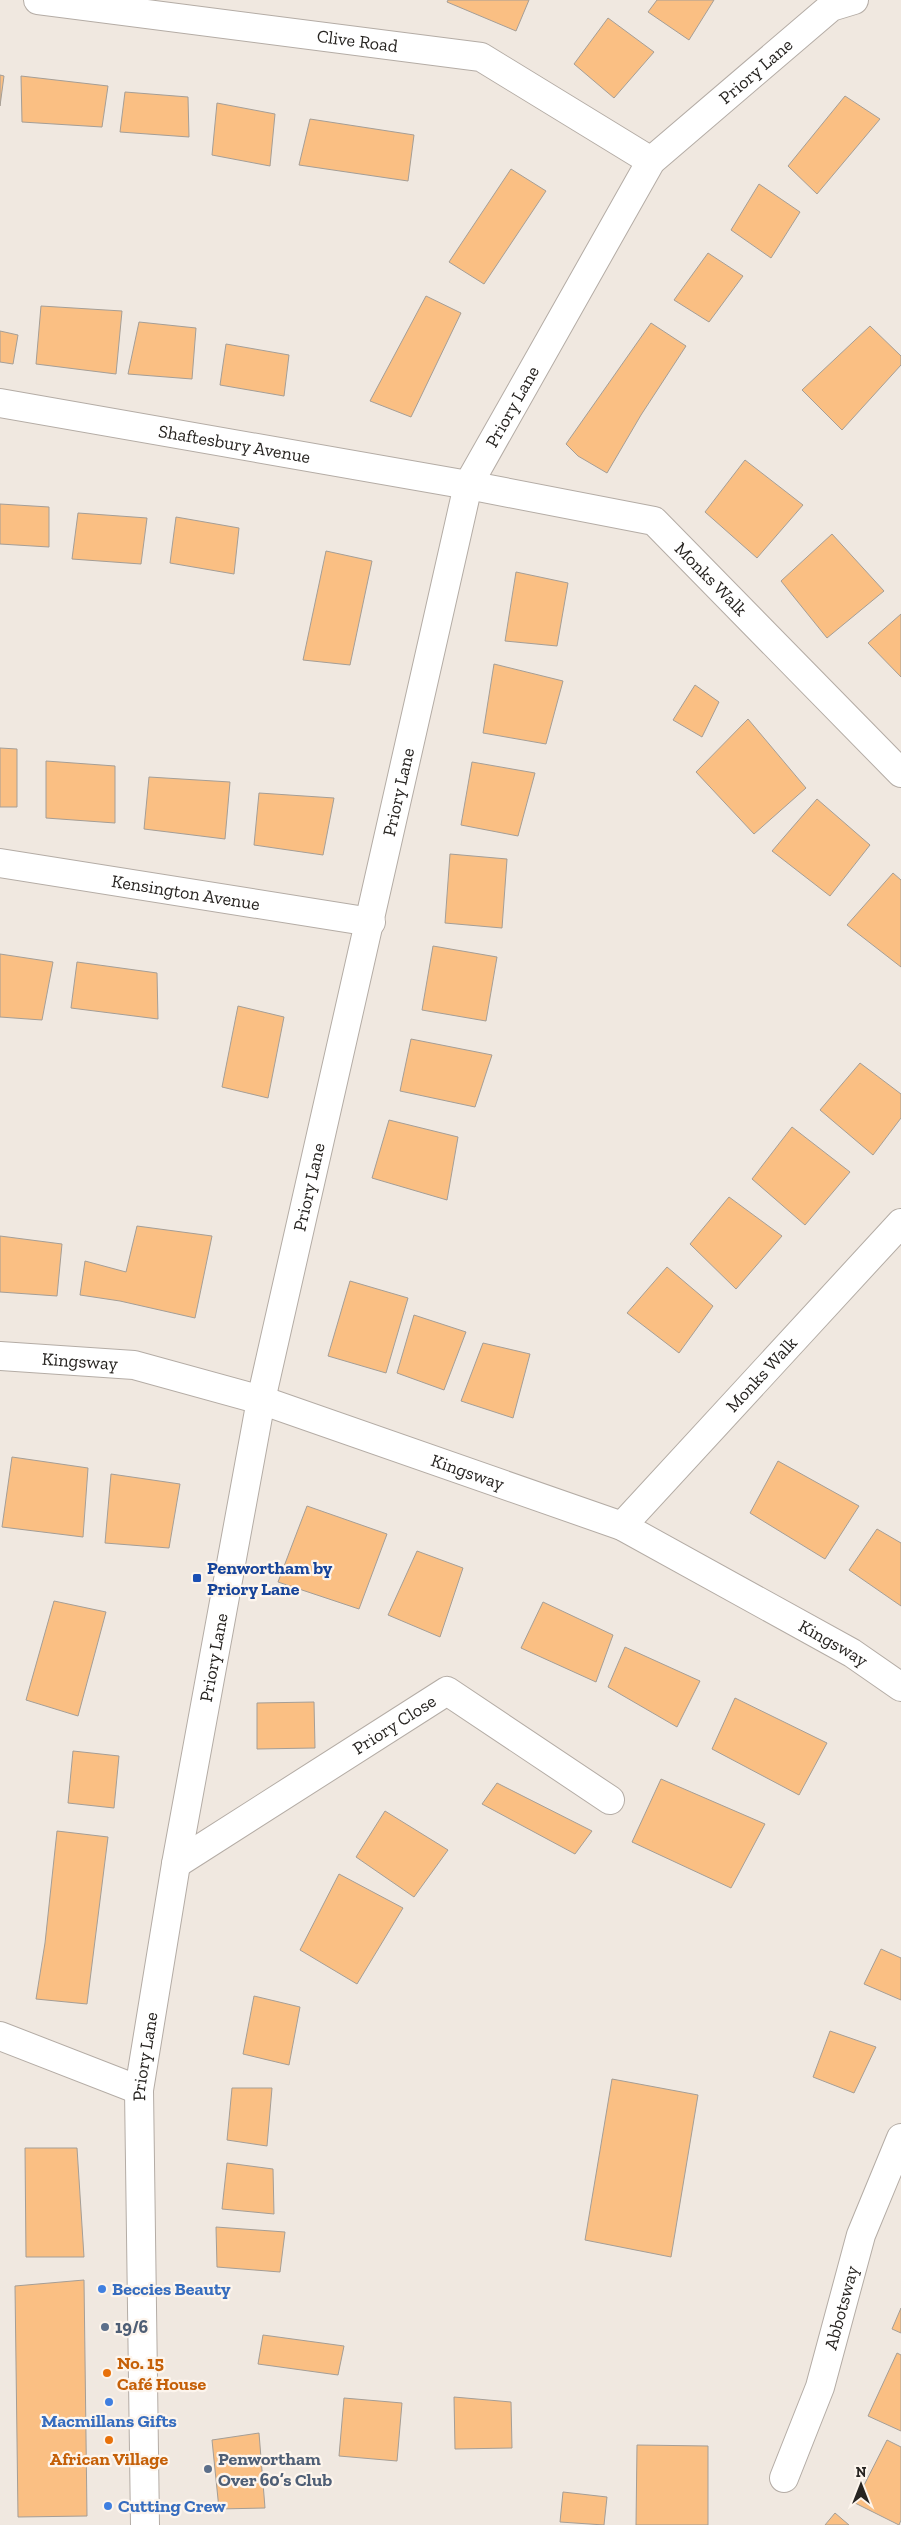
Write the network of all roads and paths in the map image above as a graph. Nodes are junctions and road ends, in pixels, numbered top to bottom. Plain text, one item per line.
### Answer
1 (38, 0) edge
2 (854, 0) edge
3 (82, 3) edge
4 (651, 160) junction
5 (0, 403) edge
6 (468, 485) junction
7 (901, 774) edge
8 (0, 864) edge
9 (371, 922) junction
10 (901, 1223) edge
11 (0, 1356) edge
12 (261, 1400) junction
13 (622, 1526) junction
14 (901, 1687) edge
15 (610, 1800) dead end
16 (176, 1864) junction
17 (0, 2036) edge
18 (139, 2090) junction
19 (901, 2138) edge
20 (784, 2478) dead end
21 (145, 2525) edge

1 - 3 street, Clive Road
2 - 4 street, Priory Lane
3 - 4 street, Clive Road
4 - 6 street, Priory Lane
5 - 6 street, Shaftesbury Avenue
6 - 7 street, Monks Walk
6 - 9 street, Priory Lane
8 - 9 street, Kensington Avenue
9 - 12 street, Priory Lane
10 - 13 street, Monks Walk
11 - 12 street, Kingsway
12 - 13 street, Kingsway
12 - 16 street, Priory Lane
13 - 14 street, Kingsway
15 - 16 street, Priory Close
16 - 18 street, Priory Lane
17 - 18 street
18 - 21 street, Priory Lane
19 - 20 street, Abbotsway

